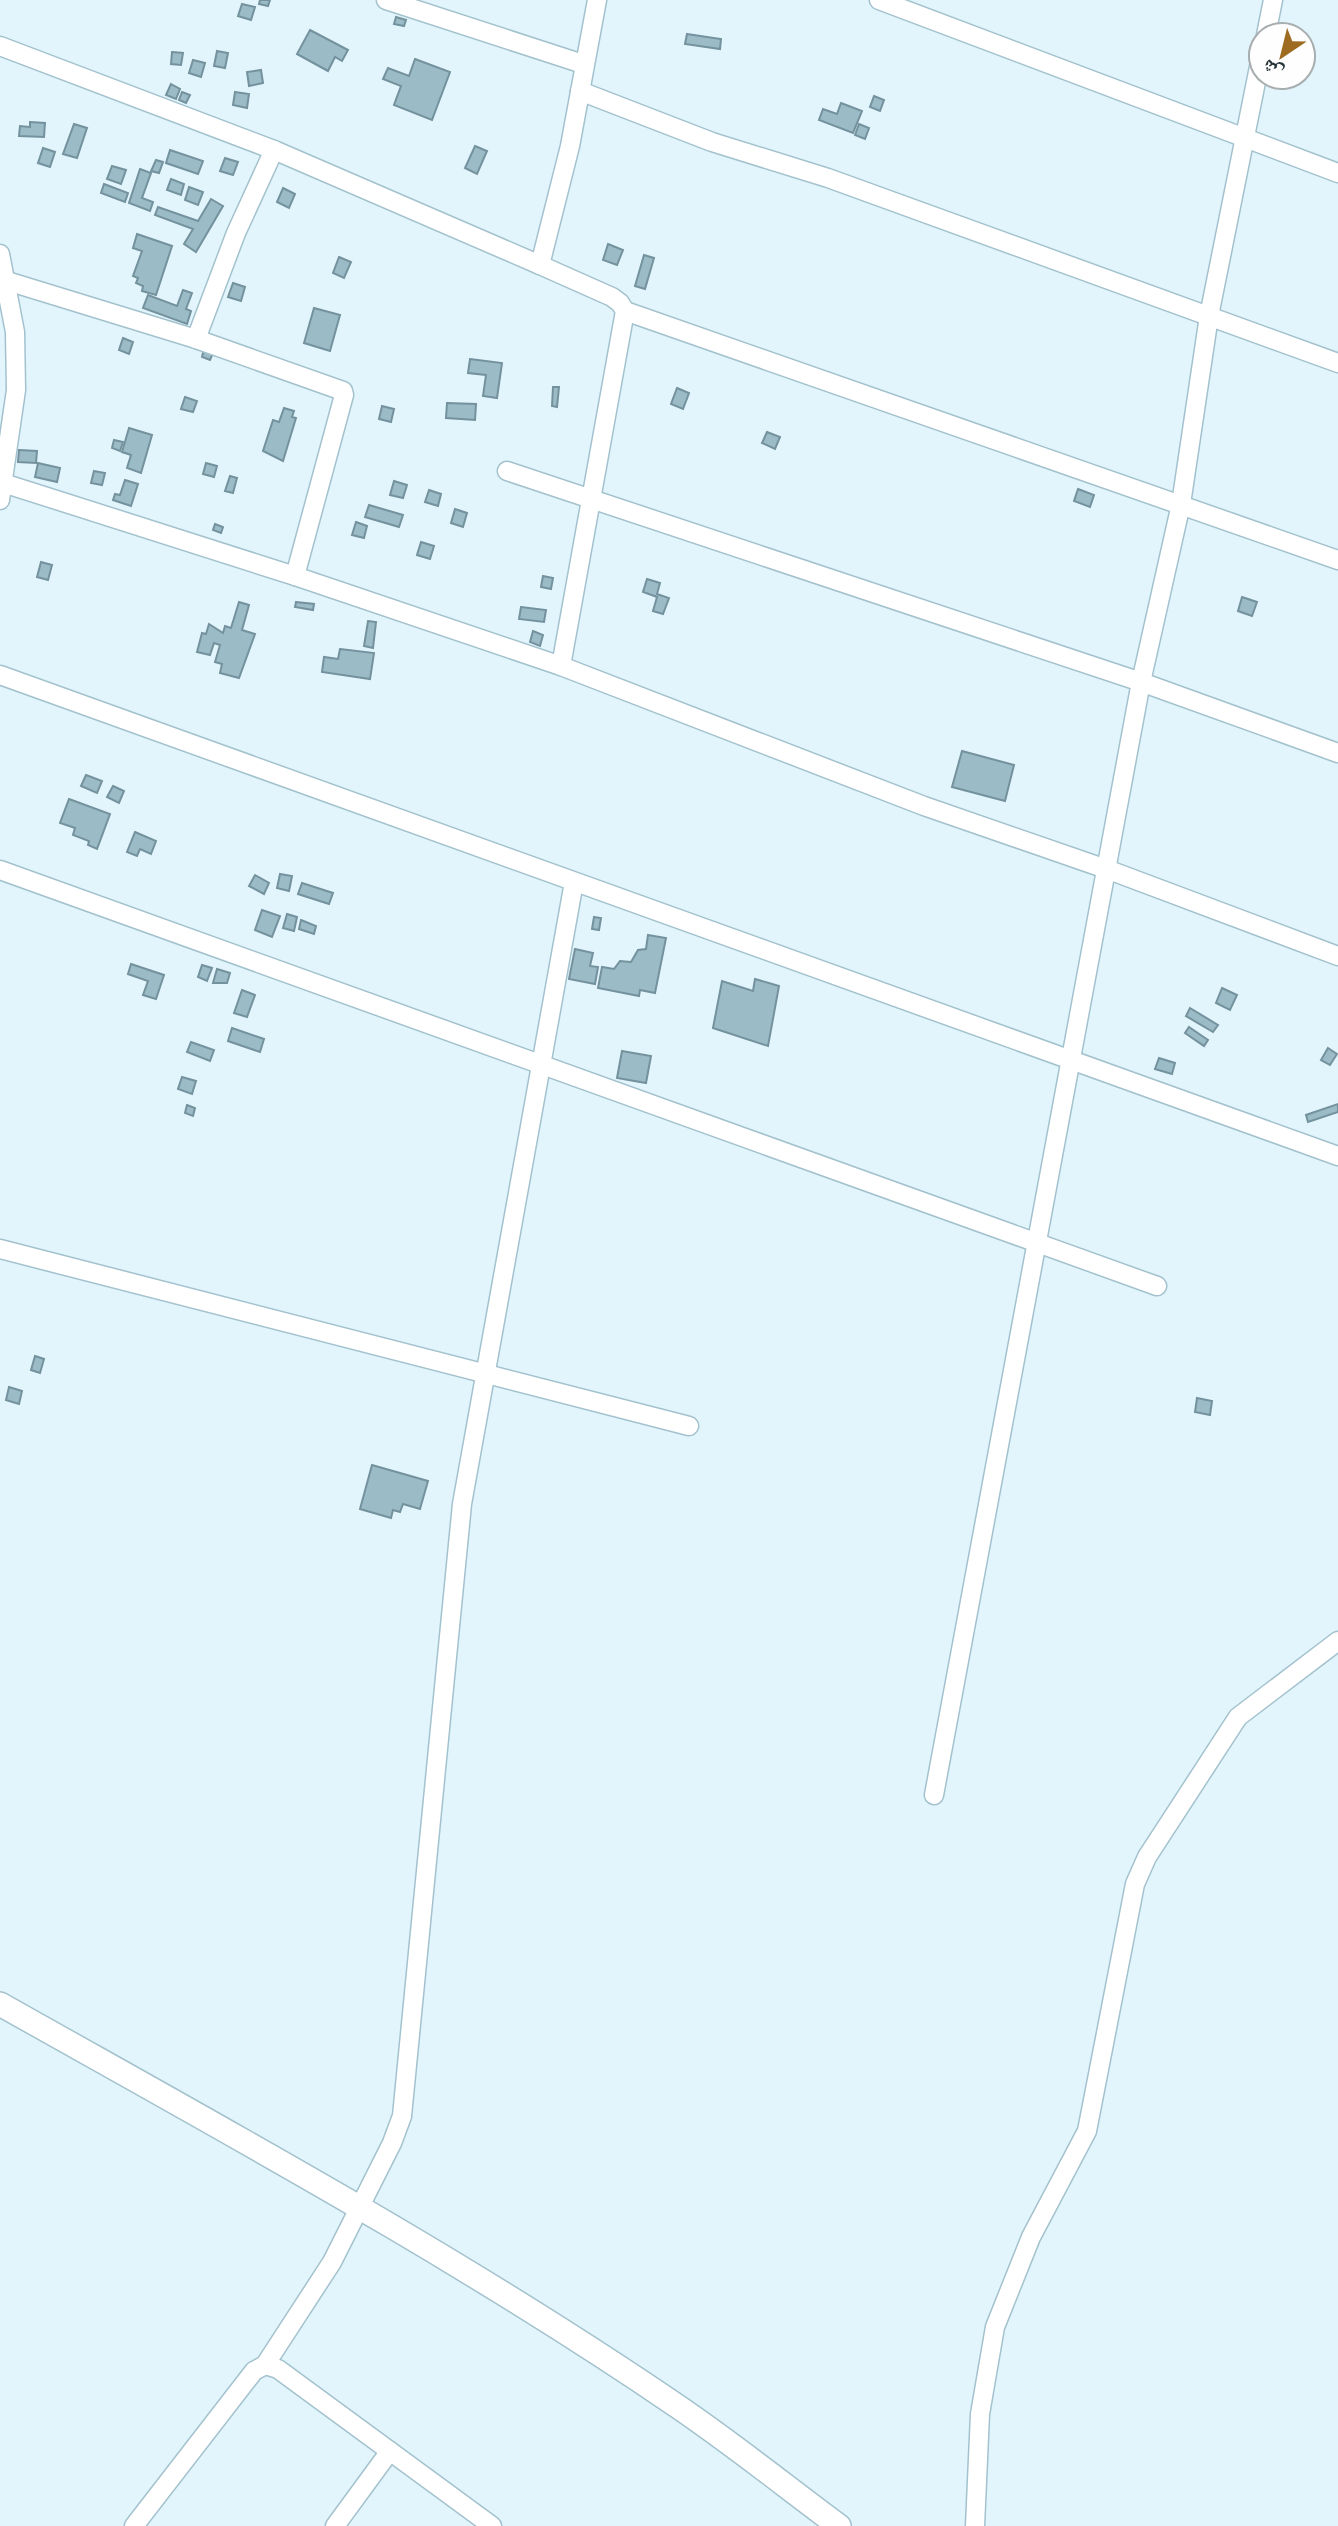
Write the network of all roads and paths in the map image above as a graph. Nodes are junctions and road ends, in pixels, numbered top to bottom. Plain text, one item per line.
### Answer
1 (386, 0) edge
2 (597, 0) edge
3 (879, 0) edge
4 (1273, 0) edge
5 (1269, 21) edge
6 (0, 46) edge
7 (583, 64) junction
8 (580, 91) junction
9 (1254, 91) edge
10 (1244, 137) junction
11 (274, 150) junction
12 (1338, 173) edge
13 (0, 254) edge
14 (540, 265) junction
15 (7, 281) junction
16 (625, 311) junction
17 (1209, 316) junction
18 (196, 339) junction
19 (1338, 363) edge
20 (507, 471) dead end
21 (0, 488) edge
22 (589, 499) junction
23 (1181, 504) junction
24 (1338, 560) edge
25 (295, 576) junction
26 (561, 666) junction
27 (0, 675) edge
28 (1141, 682) junction
29 (1338, 753) edge
30 (0, 870) edge
31 (1108, 870) junction
32 (574, 882) junction
33 (1338, 956) edge
34 (1072, 1061) junction
35 (540, 1065) junction
36 (1338, 1156) edge
37 (1038, 1244) junction
38 (0, 1249) edge
39 (1157, 1286) dead end
40 (485, 1373) junction
41 (689, 1426) dead end
42 (1338, 1642) edge
43 (934, 1795) dead end
44 (0, 2004) edge
45 (360, 2207) junction
46 (265, 2365) junction
47 (390, 2451) junction
48 (826, 2522) edge
49 (134, 2526) edge
50 (335, 2526) edge
51 (492, 2526) edge
52 (975, 2526) edge

1 - 7 street
2 - 7 street
3 - 10 street
4 - 5 street
6 - 11 street
7 - 8 street
8 - 14 street
8 - 17 street
9 - 10 street
10 - 12 street
10 - 17 street
11 - 14 street
11 - 18 street
13 - 15 street
14 - 16 street
15 - 18 street
15 - 21 street
16 - 22 street
16 - 23 street
17 - 19 street
17 - 23 street
18 - 25 street
20 - 22 street
21 - 25 street
22 - 26 street
22 - 28 street
23 - 24 street
23 - 28 street
25 - 26 street
26 - 31 street
27 - 32 street
28 - 29 street
28 - 31 street
30 - 35 street
31 - 33 street
31 - 34 street
32 - 34 street
32 - 35 street
34 - 36 street
34 - 37 street
35 - 37 street
35 - 40 street
37 - 39 street
37 - 43 street
38 - 40 street
40 - 41 street
40 - 45 street
42 - 52 street
44 - 45 street
45 - 46 street
45 - 48 street
46 - 47 street
46 - 49 street
47 - 50 street
47 - 51 street

